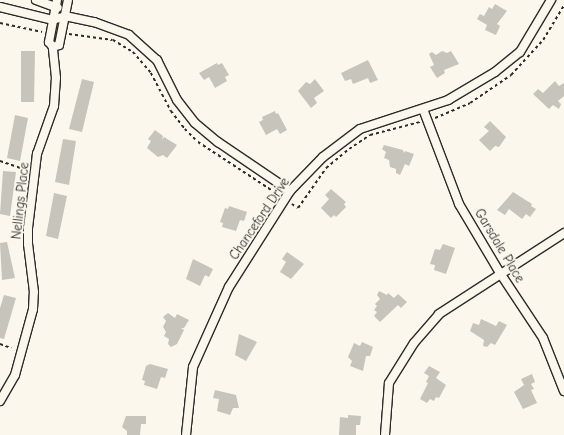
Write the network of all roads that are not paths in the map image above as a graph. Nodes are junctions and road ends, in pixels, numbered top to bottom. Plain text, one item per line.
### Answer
1 (36, 0) edge
2 (68, 0) edge
3 (551, 0) edge
4 (56, 3) edge
5 (0, 7) edge
6 (65, 16) junction
7 (53, 20) junction
8 (53, 47) junction
9 (424, 109) junction
10 (290, 191) junction
11 (564, 233) edge
12 (500, 273) junction
13 (564, 391) edge
14 (0, 402) edge
15 (186, 435) edge
16 (385, 435) edge

1 - 4 street
2 - 6 street
3 - 9 street, Chanceford Drive
4 - 6 street
4 - 7 street, Nellings Place
5 - 7 street
6 - 7 street
6 - 8 street
6 - 10 street
7 - 8 street, Nellings Place
8 - 14 street, Nellings Place
9 - 10 street, Chanceford Drive
9 - 12 street, Garsdale Place
10 - 15 street, Chanceford Drive
11 - 12 street
12 - 13 street, Garsdale Place
12 - 16 street

